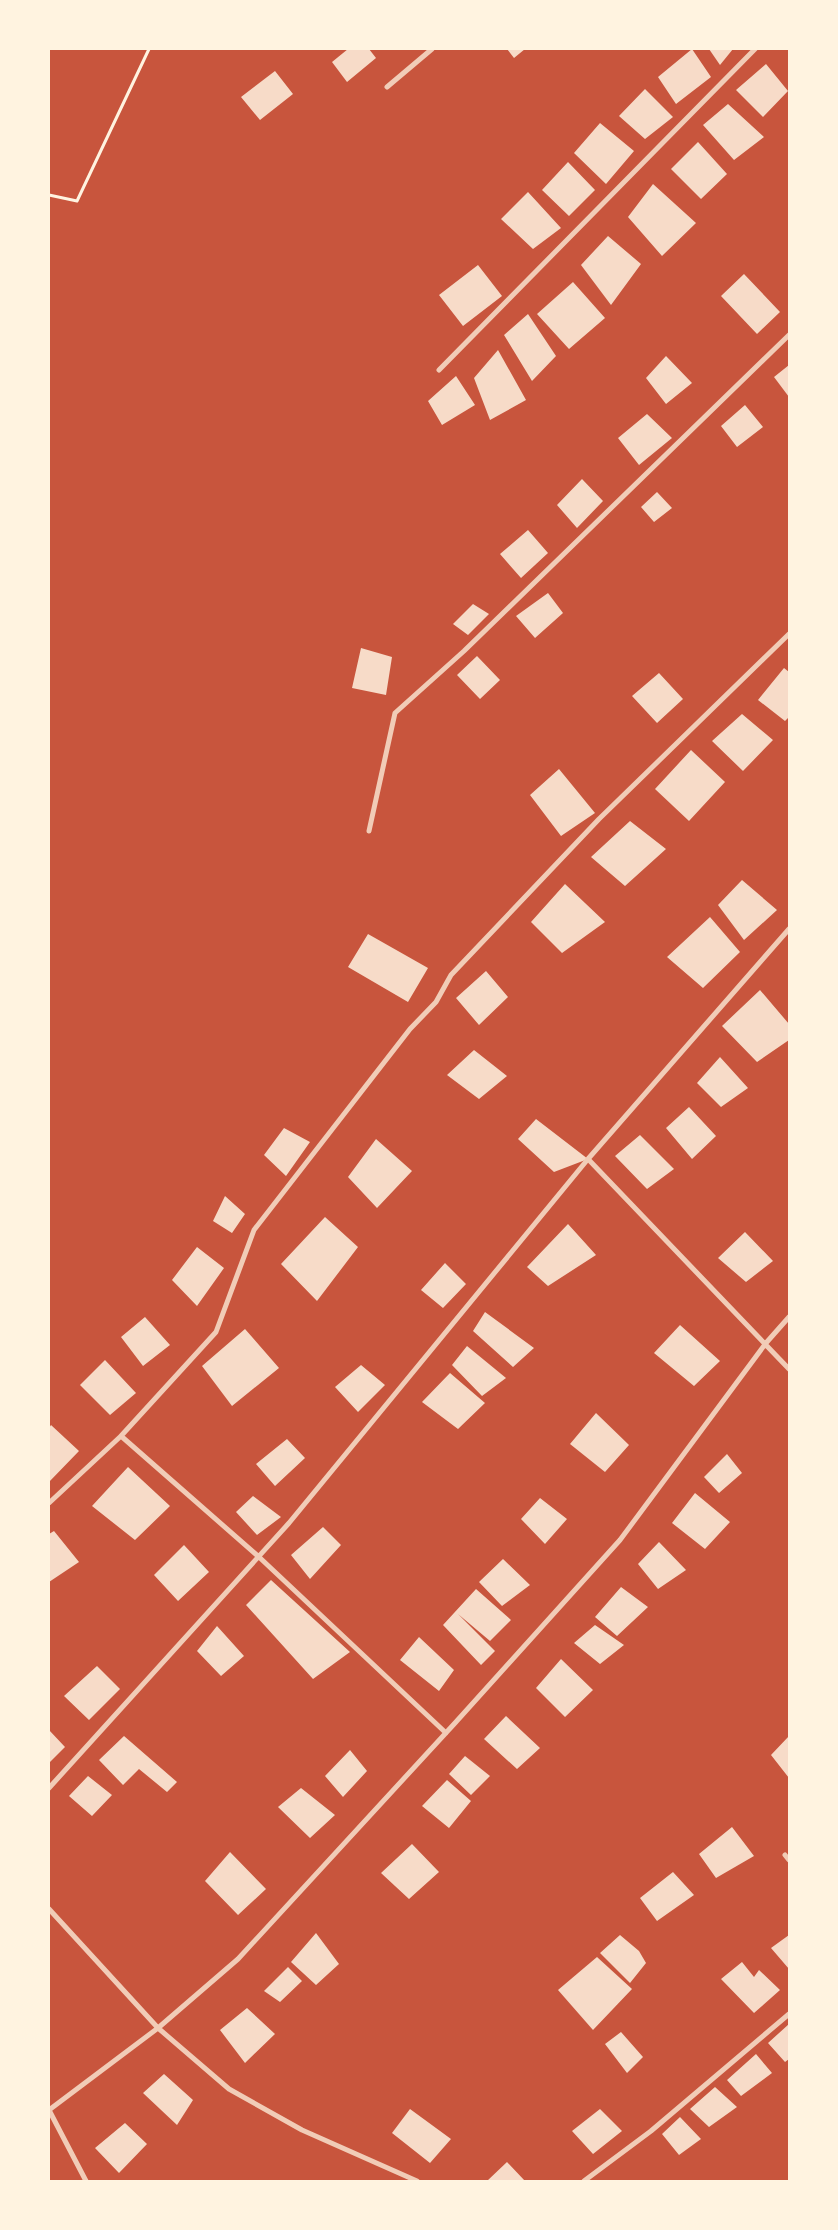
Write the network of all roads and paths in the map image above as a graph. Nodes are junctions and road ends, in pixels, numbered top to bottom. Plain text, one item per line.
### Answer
1 (149, 49) edge
2 (432, 49) edge
3 (756, 49) edge
4 (387, 87) dead end
5 (49, 195) edge
6 (789, 335) edge
7 (439, 370) dead end
8 (789, 634) edge
9 (369, 831) dead end
10 (789, 929) edge
11 (588, 1158) junction
12 (789, 1317) edge
13 (766, 1343) junction
14 (789, 1369) edge
15 (121, 1436) junction
16 (49, 1503) edge
17 (259, 1557) junction
18 (446, 1733) junction
19 (49, 1788) edge
20 (785, 1855) dead end
21 (789, 1860) edge
22 (49, 1909) edge
23 (789, 2014) edge
24 (158, 2028) junction
25 (49, 2110) edge
26 (86, 2181) edge
27 (417, 2181) edge
28 (584, 2181) edge

1 - 5 path
2 - 4 street
3 - 7 street
6 - 9 street
8 - 15 street
10 - 11 street
11 - 13 street
11 - 17 street
12 - 13 street
13 - 14 street
13 - 18 street
15 - 16 street
15 - 17 street
17 - 18 street
17 - 19 street
18 - 24 street
20 - 21 street
22 - 24 street
23 - 28 street
24 - 25 street
24 - 27 street
25 - 26 street

